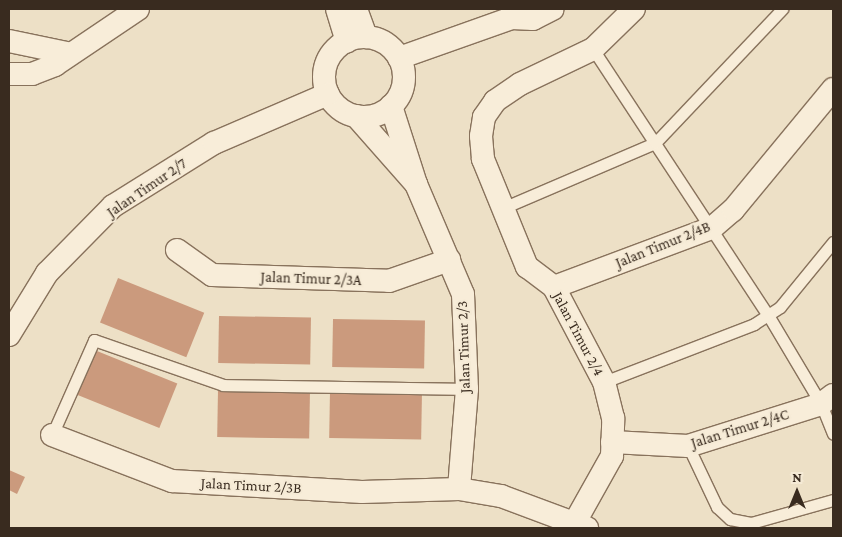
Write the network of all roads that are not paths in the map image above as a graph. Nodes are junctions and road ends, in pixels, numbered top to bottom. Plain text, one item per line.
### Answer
1 (138, 9) edge
2 (337, 9) edge
3 (356, 9) edge
4 (553, 9) edge
5 (634, 9) edge
6 (782, 9) edge
7 (514, 13) edge
8 (357, 39) junction
9 (9, 41) edge
10 (593, 49) junction
11 (67, 54) junction
12 (399, 58) junction
13 (9, 74) edge
14 (833, 89) edge
15 (328, 94) junction
16 (391, 106) junction
17 (356, 116) junction
18 (655, 143) junction
19 (416, 184) junction
20 (503, 208) junction
21 (712, 228) junction
22 (833, 242) edge
23 (177, 250) dead end
24 (450, 260) junction
25 (554, 287) junction
26 (768, 314) junction
27 (9, 335) edge
28 (604, 382) junction
29 (467, 389) junction
30 (827, 400) edge
31 (833, 434) edge
32 (52, 435) joint
33 (612, 442) junction
34 (688, 446) junction
35 (459, 489) junction
36 (833, 500) edge
37 (581, 525) edge

1 - 11 street
2 - 8 street
3 - 8 street
4 - 7 street
5 - 10 street
6 - 18 lane
7 - 12 street
8 - 12 street
8 - 15 street
9 - 11 street
10 - 18 lane
10 - 20 street, Jalan Timur 2/4
11 - 13 street
12 - 16 street
14 - 21 street, Jalan Timur 2/4B
15 - 17 street
15 - 27 street, Jalan Timur 2/7
16 - 17 street
16 - 19 street
17 - 19 street
18 - 20 lane
18 - 21 lane
19 - 24 street, Jalan Timur 2/3
20 - 25 street, Jalan Timur 2/4
21 - 25 street, Jalan Timur 2/4B
21 - 26 lane
22 - 26 lane
23 - 24 street, Jalan Timur 2/3A
24 - 29 street, Jalan Timur 2/3
25 - 28 street, Jalan Timur 2/4
26 - 28 lane
26 - 30 lane
28 - 33 street, Jalan Timur 2/4
29 - 32 lane
29 - 35 street, Jalan Timur 2/3
30 - 31 lane
30 - 34 street, Jalan Timur 2/4C
32 - 35 street, Jalan Timur 2/3B
33 - 34 street, Jalan Timur 2/4C
33 - 37 street, Jalan Timur 2/4
34 - 36 lane
35 - 37 street, Jalan Timur 2/3B

